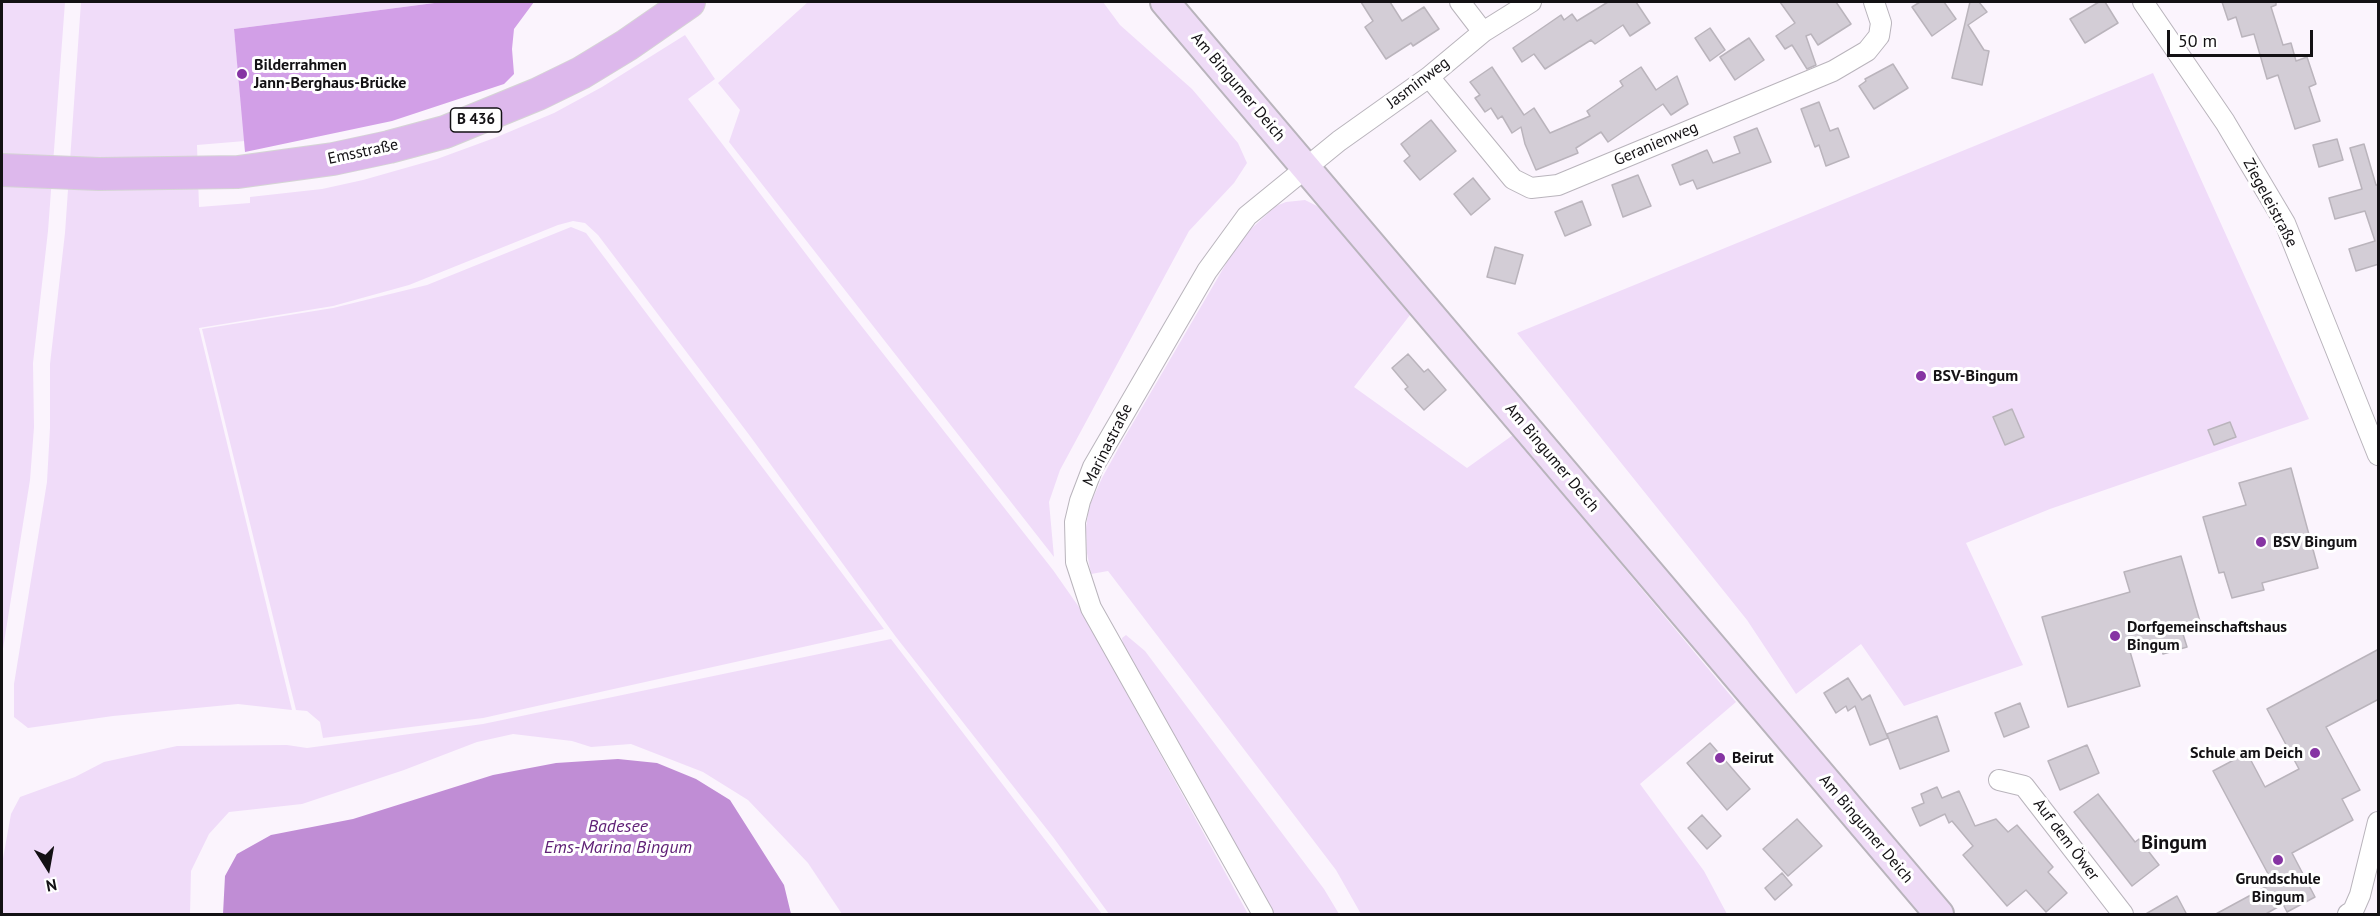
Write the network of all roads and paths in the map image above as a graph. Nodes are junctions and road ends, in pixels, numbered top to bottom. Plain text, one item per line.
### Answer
1 (689, 2) edge
2 (1165, 2) edge
3 (1460, 2) edge
4 (1531, 2) edge
5 (1874, 2) edge
6 (2143, 2) edge
7 (1483, 32) junction
8 (1429, 77) junction
9 (1306, 168) junction
10 (2, 170) edge
11 (2379, 455) edge
12 (1999, 780) dead end
13 (2379, 822) edge
14 (2353, 913) edge
15 (1263, 915) edge
16 (1939, 915) edge
17 (2123, 915) edge

1 - 10 main road, Emsstraße / B 436
2 - 9 main road, Am Bingumer Deich
3 - 7 street
4 - 7 street, Jasminweg
5 - 8 street, Geranienweg
6 - 11 street, Ziegeleistraße
7 - 8 street, Jasminweg
8 - 9 street, Jasminweg
9 - 15 street, Marinastraße
9 - 16 main road, Am Bingumer Deich
12 - 17 street, Auf dem Öwer
13 - 14 street

